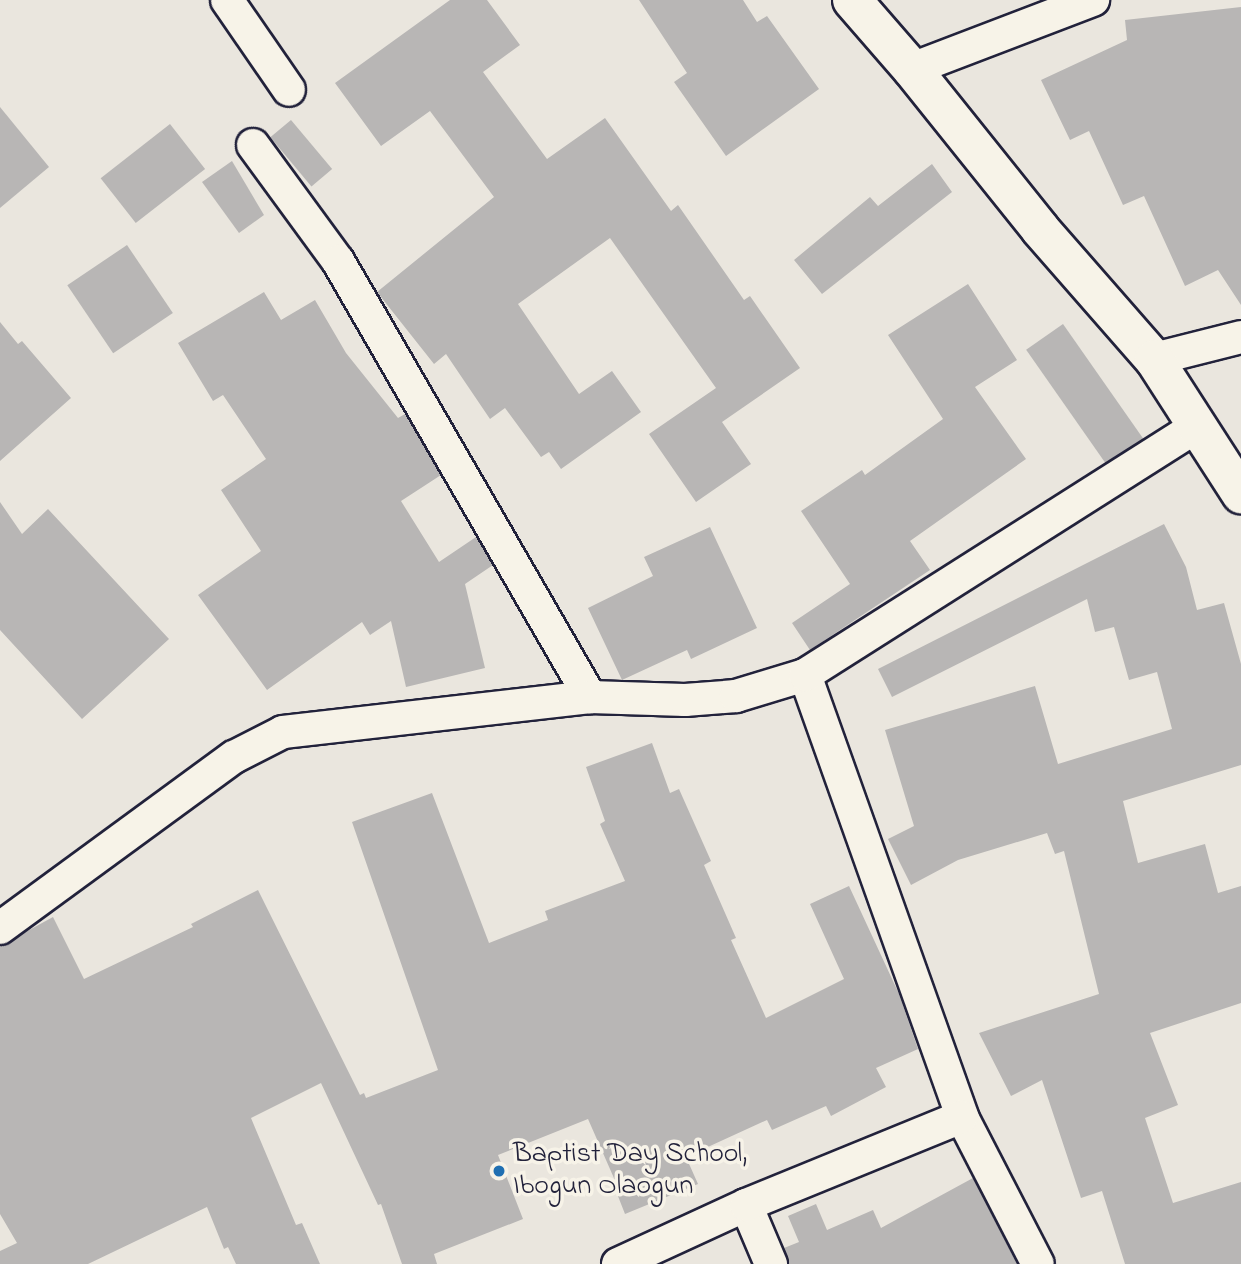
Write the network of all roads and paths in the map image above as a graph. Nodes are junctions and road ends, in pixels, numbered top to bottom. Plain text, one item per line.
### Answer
1 (227, 0) edge
2 (852, 0) edge
3 (1093, 0) edge
4 (912, 69) junction
5 (289, 90) dead end
6 (253, 145) dead end
7 (1241, 337) edge
8 (1154, 359) junction
9 (1198, 426) junction
10 (1241, 494) edge
11 (804, 675) junction
12 (590, 697) junction
13 (0, 928) edge
14 (962, 1117) junction
15 (746, 1205) junction
16 (618, 1264) edge
17 (771, 1264) edge
18 (1038, 1264) edge

1 - 5 street
2 - 4 main road
3 - 4 street
4 - 8 main road
6 - 12 street
7 - 8 street
8 - 9 main road
9 - 10 main road
9 - 11 street
11 - 12 street
11 - 14 street
12 - 13 street
14 - 15 street
14 - 18 street
15 - 16 street
15 - 17 street

